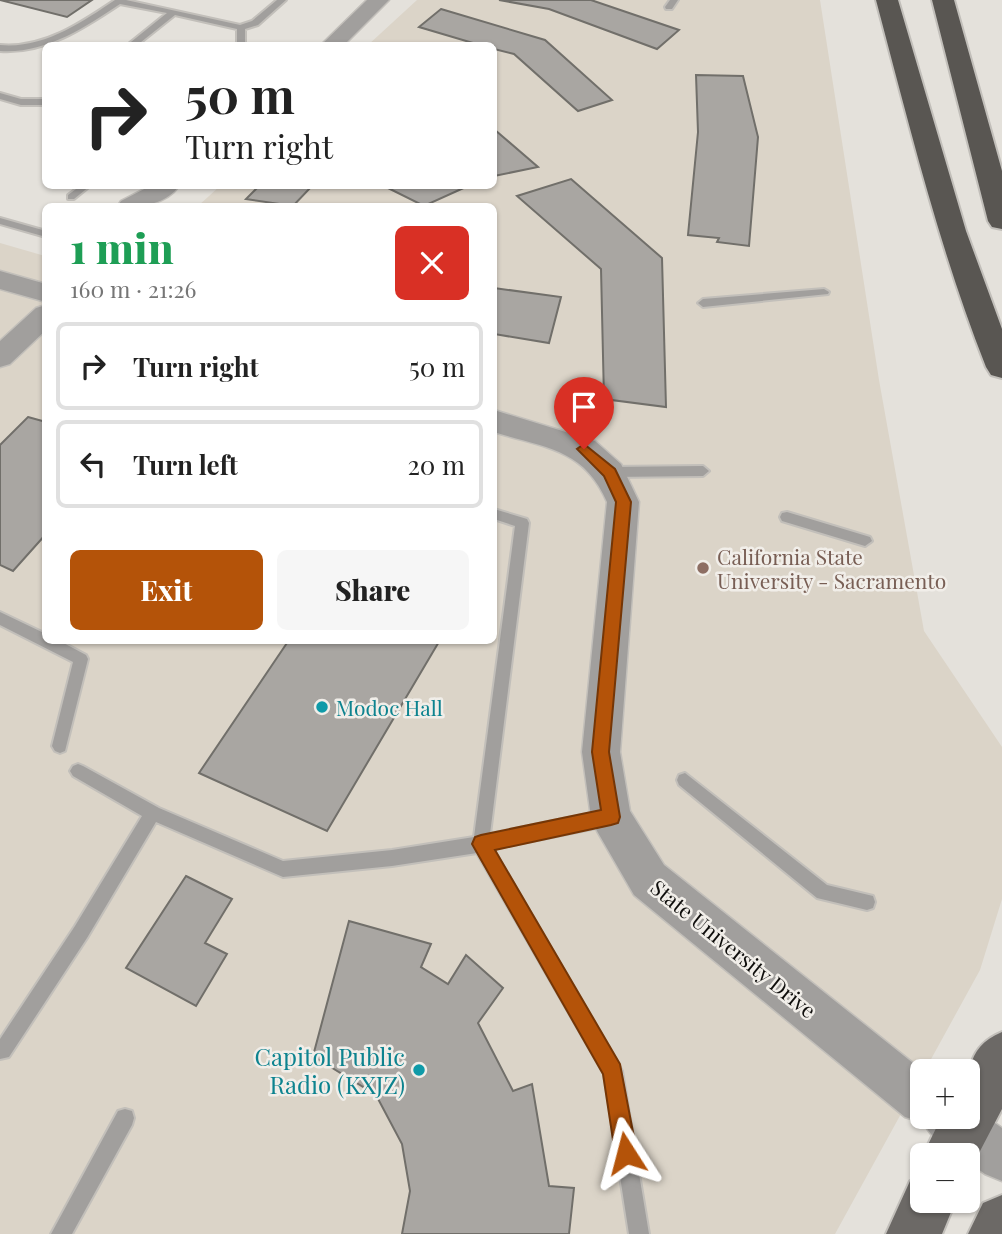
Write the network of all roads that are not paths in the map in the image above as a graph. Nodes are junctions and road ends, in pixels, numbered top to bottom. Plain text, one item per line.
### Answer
1 (119, 0) edge
2 (282, 0) edge
3 (379, 0) edge
4 (887, 0) edge
5 (943, 0) edge
6 (173, 12) junction
7 (241, 28) junction
8 (135, 42) edge
9 (242, 42) edge
10 (335, 42) edge
11 (0, 48) edge
12 (0, 96) edge
13 (42, 103) edge
14 (81, 189) edge
15 (161, 189) edge
16 (178, 189) edge
17 (71, 197) dead end
18 (136, 203) edge
19 (161, 203) edge
20 (0, 221) edge
21 (1002, 221) edge
22 (42, 233) edge
23 (37, 267) dead end
24 (0, 269) edge
25 (0, 280) edge
26 (42, 292) edge
27 (824, 292) dead end
28 (703, 303) dead end
29 (42, 318) edge
30 (0, 357) edge
31 (1002, 367) edge
32 (497, 422) edge
33 (703, 471) dead end
34 (610, 472) junction
35 (497, 515) edge
36 (787, 517) dead end
37 (865, 541) dead end
38 (0, 618) edge
39 (42, 639) edge
40 (52, 644) edge
41 (60, 746) dead end
42 (78, 771) dead end
43 (685, 780) dead end
44 (153, 813) junction
45 (611, 817) junction
46 (481, 844) junction
47 (867, 902) dead end
48 (3, 1051) dead end
49 (1002, 1057) edge
50 (125, 1118) dead end
51 (956, 1131) edge
52 (923, 1213) edge
53 (1002, 1222) edge
54 (61, 1234) edge
55 (639, 1234) edge
56 (914, 1234) edge
57 (996, 1234) edge

1 - 6 lane
1 - 11 lane
2 - 7 lane
3 - 10 street
4 - 31 highway
5 - 21 highway
6 - 7 lane
6 - 8 lane
7 - 9 lane
12 - 13 lane
14 - 17 lane
15 - 18 street
16 - 19 street
20 - 22 lane
23 - 24 street
25 - 26 street
27 - 28 lane
29 - 30 street
32 - 34 street, State University Drive
33 - 34 lane
34 - 45 street, State University Drive
35 - 46 lane
36 - 37 lane
38 - 39 lane
40 - 41 lane
42 - 44 lane
43 - 47 lane
44 - 46 lane
44 - 48 lane
45 - 46 lane
45 - 51 street, State University Drive
46 - 55 lane
49 - 51 main road
50 - 54 lane
52 - 56 main road
53 - 57 main road

